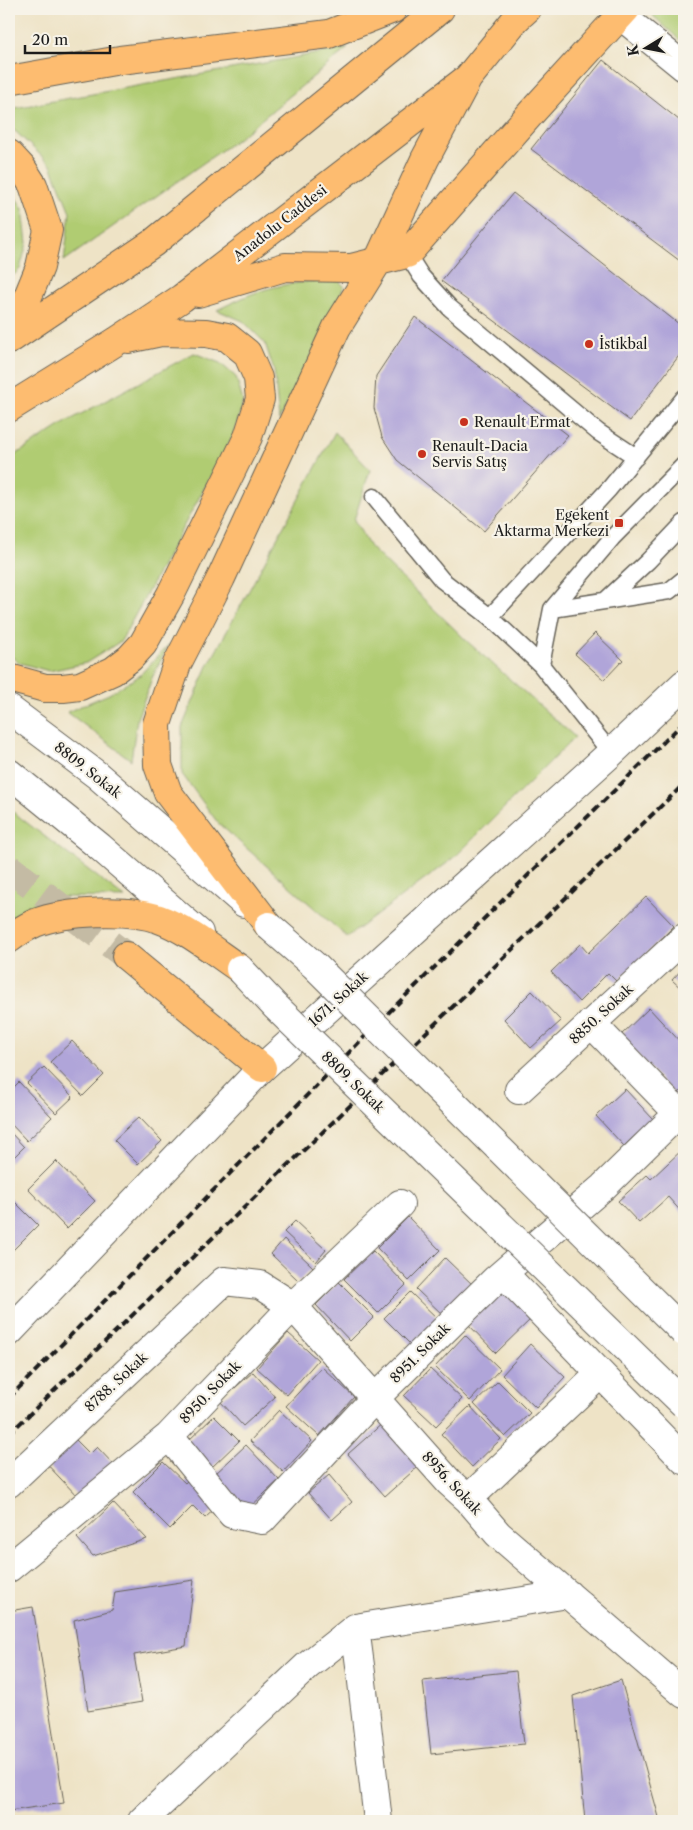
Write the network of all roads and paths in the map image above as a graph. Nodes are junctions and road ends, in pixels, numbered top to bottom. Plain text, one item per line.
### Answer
1 (392, 9) edge
2 (440, 9) edge
3 (527, 9) edge
4 (623, 12) edge
5 (684, 67) edge
6 (468, 78) junction
7 (9, 80) edge
8 (9, 154) edge
9 (407, 254) junction
10 (378, 261) junction
11 (182, 298) junction
12 (10, 339) edge
13 (117, 341) junction
14 (684, 398) edge
15 (9, 408) edge
16 (636, 457) junction
17 (684, 465) edge
18 (374, 497) dead end
19 (684, 523) edge
20 (684, 579) edge
21 (606, 600) junction
22 (552, 609) junction
23 (490, 617) junction
24 (541, 666) junction
25 (9, 678) edge
26 (684, 684) edge
27 (9, 710) edge
28 (611, 753) junction
29 (9, 773) edge
30 (269, 926) junction
31 (684, 938) edge
32 (9, 939) edge
33 (126, 956) tunnel mouth
34 (240, 969) junction
35 (591, 1023) junction
36 (262, 1068) junction
37 (519, 1090) dead end
38 (682, 1114) edge
39 (400, 1204) dead end
40 (503, 1272) junction
41 (224, 1281) joint
42 (294, 1306) junction
43 (9, 1332) edge
44 (684, 1332) edge
45 (600, 1374) junction
46 (375, 1398) junction
47 (684, 1404) edge
48 (169, 1436) junction
49 (684, 1460) edge
50 (9, 1483) edge
51 (468, 1499) junction
52 (9, 1568) edge
53 (568, 1594) junction
54 (354, 1628) junction
55 (684, 1694) edge
56 (142, 1821) edge
57 (378, 1821) edge

1 - 7 highway
2 - 12 highway
3 - 6 highway, Anadolu Caddesi
4 - 5 street
4 - 9 highway
6 - 10 highway
6 - 11 highway, Anadolu Caddesi
8 - 12 highway
9 - 10 highway
9 - 16 lane
10 - 11 highway
10 - 30 highway
11 - 13 highway, Anadolu Caddesi
13 - 15 highway, Anadolu Caddesi
13 - 25 highway
14 - 16 lane
16 - 23 lane
17 - 22 lane
18 - 23 lane
19 - 21 lane
20 - 21 lane
21 - 22 lane
22 - 24 lane
23 - 24 lane
24 - 28 lane
26 - 28 street, 1671. Sokak
27 - 30 street, 8809. Sokak
28 - 36 street, 1671. Sokak
29 - 34 street, 8809. Sokak
30 - 44 street, 8809. Sokak, bridge
31 - 35 street, 8850. Sokak
32 - 34 highway
33 - 36 highway
34 - 47 street, 8809. Sokak, bridge
35 - 37 street, 8850. Sokak
35 - 38 street
36 - 43 street, 1671. Sokak
38 - 40 street, 8951. Sokak
39 - 42 street, 8950. Sokak
40 - 45 street
40 - 46 street, 8951. Sokak
41 - 42 street, 8956. Sokak
41 - 50 street, 8788. Sokak
42 - 46 street, 8956. Sokak
42 - 48 street, 8950. Sokak
45 - 49 street
45 - 51 street
46 - 48 street, 8951. Sokak
46 - 51 street, 8956. Sokak
48 - 52 street, 8950. Sokak
51 - 53 street, 8956. Sokak
53 - 54 street
53 - 55 street, 8956. Sokak
54 - 56 street
54 - 57 street

